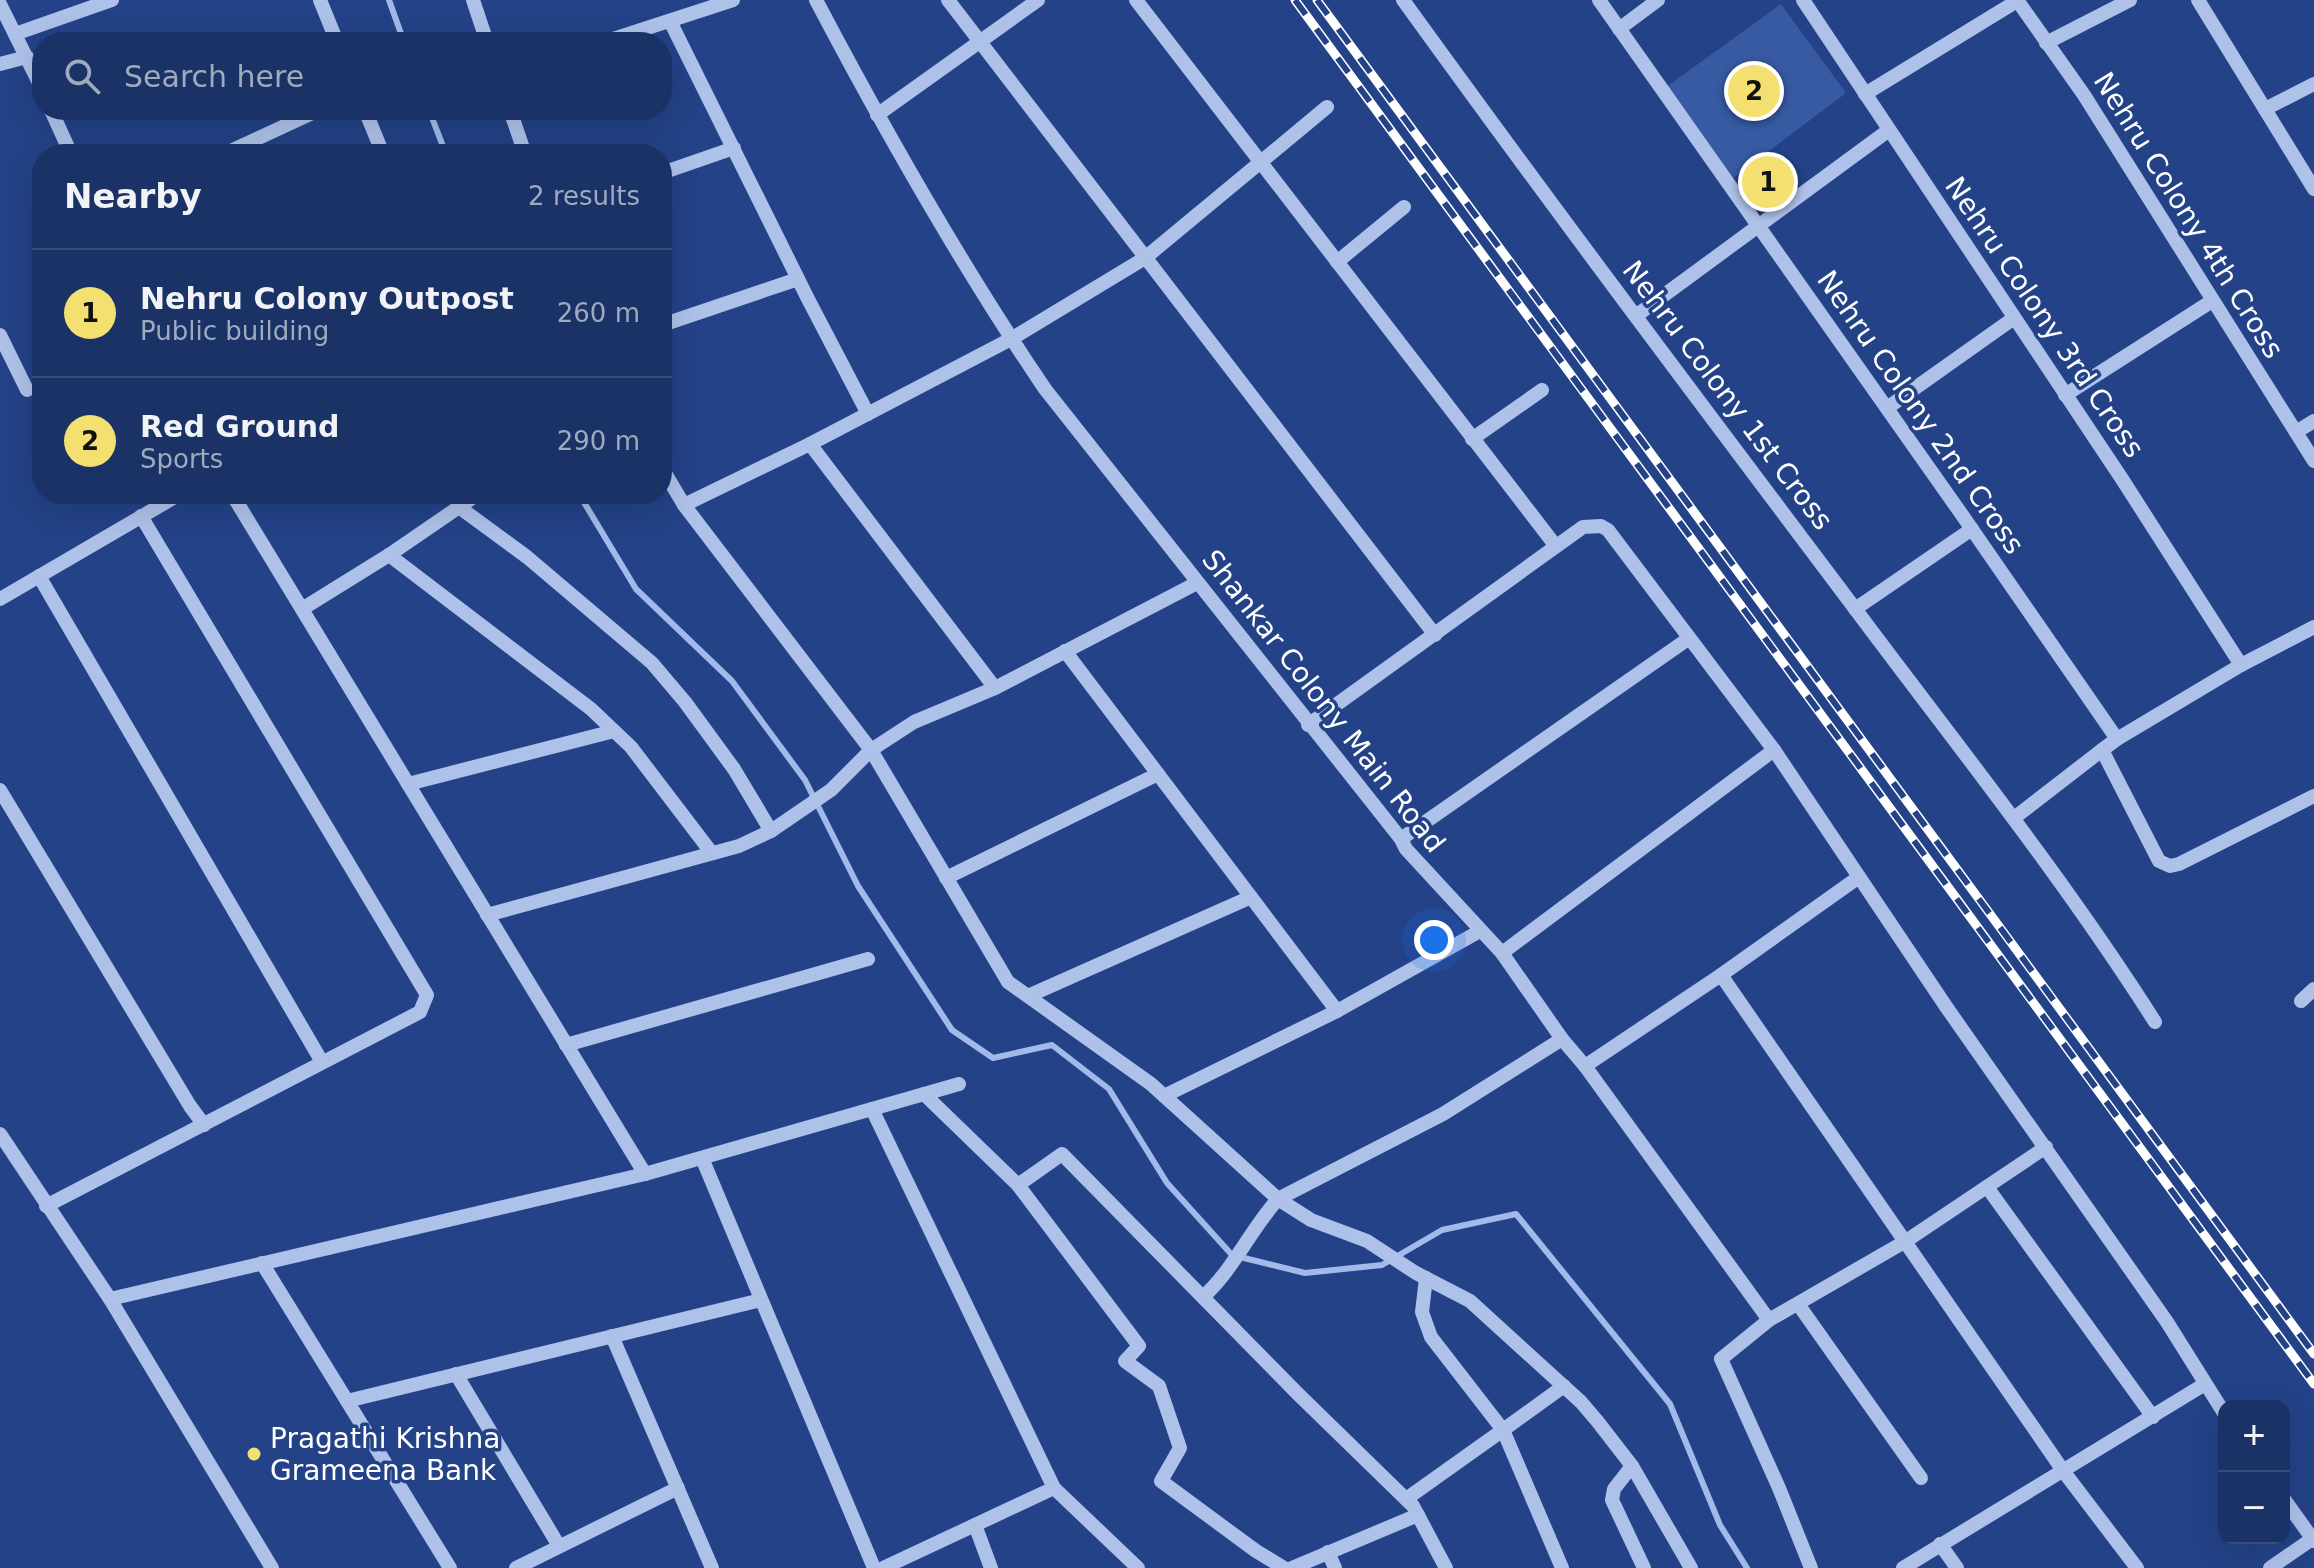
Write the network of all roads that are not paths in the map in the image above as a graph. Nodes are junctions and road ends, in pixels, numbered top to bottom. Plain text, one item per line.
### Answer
1 (112, 0) edge
2 (320, 0) edge
3 (473, 0) edge
4 (733, 0) edge
5 (816, 0) edge
6 (948, 0) edge
7 (1038, 0) edge
8 (1136, 0) edge
9 (1403, 0) edge
10 (1599, 0) edge
11 (1658, 0) edge
12 (1803, 0) edge
13 (2017, 0) edge
14 (2130, 0) edge
15 (2198, 0) edge
16 (0, 4) edge
17 (670, 21) junction
18 (1619, 29) junction
19 (333, 32) edge
20 (484, 32) edge
21 (635, 32) edge
22 (15, 34) junction
23 (980, 43) junction
24 (2046, 43) junction
25 (27, 57) junction
26 (0, 64) edge
27 (32, 68) edge
28 (2314, 84) edge
29 (1865, 94) junction
30 (1327, 107) dead end
31 (2265, 109) junction
32 (877, 115) junction
33 (56, 120) edge
34 (297, 120) edge
35 (369, 120) edge
36 (513, 120) edge
37 (1889, 130) junction
38 (66, 144) edge
39 (246, 144) edge
40 (379, 144) edge
41 (522, 144) edge
42 (734, 148) junction
43 (1261, 163) junction
44 (672, 170) edge
45 (2314, 189) edge
46 (1404, 207) dead end
47 (1759, 227) junction
48 (1145, 258) junction
49 (1337, 262) junction
50 (798, 279) junction
51 (2212, 301) junction
52 (1637, 315) junction
53 (2014, 318) junction
54 (672, 322) edge
55 (0, 335) edge
56 (1011, 339) junction
57 (27, 390) dead end
58 (1542, 390) dead end
59 (2065, 395) junction
60 (1887, 408) junction
61 (868, 414) junction
62 (2314, 421) edge
63 (2296, 432) junction
64 (1472, 439) junction
65 (810, 444) junction
66 (2314, 461) edge
67 (672, 485) edge
68 (162, 504) edge
69 (238, 504) edge
70 (463, 504) edge
71 (684, 505) junction
72 (459, 507) junction
73 (141, 516) junction
74 (1972, 529) junction
75 (1555, 545) junction
76 (389, 555) junction
77 (39, 576) junction
78 (1197, 583) junction
79 (0, 599) edge
80 (302, 609) junction
81 (1855, 609) junction
82 (2314, 627) edge
83 (1435, 635) junction
84 (1688, 639) junction
85 (1065, 651) junction
86 (2241, 665) junction
87 (995, 688) junction
88 (1308, 725) junction
89 (614, 731) junction
90 (2117, 739) junction
91 (871, 750) junction
92 (1774, 750) junction
93 (2102, 750) junction
94 (1158, 774) junction
95 (408, 784) junction
96 (0, 790) edge
97 (2313, 799) edge
98 (2014, 818) junction
99 (771, 831) junction
100 (1401, 839) junction
101 (711, 852) junction
102 (1859, 877) junction
103 (946, 878) junction
104 (1251, 897) junction
105 (487, 915) junction
106 (1480, 931) junction
107 (1502, 953) junction
108 (868, 959) dead end
109 (1721, 975) junction
110 (2314, 989) edge
111 (1028, 996) junction
112 (2301, 1001) dead end
113 (1337, 1011) junction
114 (2155, 1022) dead end
115 (1562, 1039) junction
116 (566, 1045) junction
117 (322, 1062) junction
118 (1585, 1066) junction
119 (959, 1084) dead end
120 (924, 1094) junction
121 (1164, 1096) junction
122 (872, 1109) junction
123 (204, 1125) junction
124 (0, 1134) edge
125 (2046, 1147) junction
126 (702, 1158) junction
127 (645, 1174) junction
128 (1018, 1185) junction
129 (1987, 1187) junction
130 (1278, 1199) junction
131 (46, 1206) junction
132 (1906, 1241) junction
133 (262, 1263) junction
134 (1421, 1275) junction
135 (1203, 1297) junction
136 (110, 1299) junction
137 (761, 1300) junction
138 (1798, 1304) junction
139 (1769, 1320) junction
140 (612, 1336) junction
141 (456, 1374) junction
142 (2205, 1384) junction
143 (1564, 1386) junction
144 (347, 1401) junction
145 (2218, 1404) edge
146 (2153, 1417) junction
147 (1503, 1430) junction
148 (1632, 1466) junction
149 (2064, 1472) junction
150 (1921, 1478) dead end
151 (678, 1488) junction
152 (1054, 1488) junction
153 (1406, 1499) junction
154 (2290, 1507) edge
155 (1418, 1515) junction
156 (975, 1525) junction
157 (2313, 1540) edge
158 (1940, 1544) junction
159 (559, 1546) junction
160 (1328, 1552) junction
161 (272, 1568) edge
162 (450, 1568) edge
163 (516, 1568) edge
164 (712, 1568) edge
165 (874, 1568) edge
166 (883, 1568) edge
167 (991, 1568) edge
168 (1138, 1568) edge
169 (1284, 1568) edge
170 (1292, 1568) edge
171 (1335, 1568) edge
172 (1446, 1568) edge
173 (1562, 1568) edge
174 (1644, 1568) edge
175 (1691, 1568) edge
176 (1811, 1568) edge
177 (1903, 1568) edge
178 (1957, 1568) edge
179 (2137, 1568) edge
180 (2270, 1568) edge

1 - 22 street
2 - 19 street
3 - 20 street
4 - 17 street
5 - 32 street, Shankar Colony Main Road
6 - 23 street
7 - 23 street
8 - 43 street
9 - 52 street, Nehru Colony 1st Cross
10 - 18 street, Nehru Colony 2nd Cross
11 - 18 street
12 - 29 street, Nehru Colony 3rd Cross
13 - 24 street, Nehru Colony 4th Cross
13 - 29 street
14 - 24 street
15 - 31 street
16 - 22 street
17 - 21 street
17 - 42 street
18 - 47 street, Nehru Colony 2nd Cross
22 - 25 street
23 - 32 street
23 - 48 street
24 - 51 street, Nehru Colony 4th Cross
25 - 26 street
25 - 27 street
28 - 31 street
29 - 37 street, Nehru Colony 3rd Cross
30 - 43 street
31 - 45 street
32 - 56 street, Shankar Colony Main Road
33 - 38 street
34 - 39 street
35 - 40 street
36 - 41 street
37 - 47 street
37 - 53 street, Nehru Colony 3rd Cross
42 - 44 street
42 - 50 street
43 - 48 street
43 - 49 street
46 - 49 street
47 - 52 street
47 - 60 street, Nehru Colony 2nd Cross
48 - 56 street
48 - 83 street
49 - 64 street
50 - 54 street
50 - 61 street
51 - 59 street
51 - 63 street, Nehru Colony 4th Cross
52 - 81 street, Nehru Colony 1st Cross
53 - 59 street, Nehru Colony 3rd Cross
53 - 60 street
55 - 57 street
56 - 61 street
56 - 78 street, Shankar Colony Main Road
58 - 64 street
59 - 86 street, Nehru Colony 3rd Cross
60 - 74 street, Nehru Colony 2nd Cross
61 - 65 street
62 - 63 street
63 - 66 street, Nehru Colony 4th Cross
64 - 75 street
65 - 71 street
65 - 87 street
67 - 71 street
68 - 73 street
69 - 80 street
70 - 72 street
71 - 91 street
72 - 76 street
72 - 99 street
73 - 77 street
73 - 117 street
74 - 81 street
74 - 90 street, Nehru Colony 2nd Cross
75 - 83 street
75 - 84 street
76 - 80 street
76 - 89 street
77 - 79 street
77 - 117 street
78 - 85 street
78 - 88 street, Shankar Colony Main Road
80 - 95 street
81 - 98 street, Nehru Colony 1st Cross
82 - 86 street
83 - 88 street
84 - 92 street
84 - 100 street
85 - 87 street
85 - 94 street
86 - 90 street
87 - 91 street
88 - 100 street, Shankar Colony Main Road
89 - 95 street
89 - 101 street
90 - 93 street
91 - 99 street
91 - 103 street
92 - 102 street
92 - 107 street
93 - 97 street
93 - 98 street
94 - 103 street
94 - 104 street
95 - 105 street
96 - 123 street
98 - 114 street, Nehru Colony 1st Cross
99 - 101 street
100 - 106 street, Shankar Colony Main Road
101 - 105 street
102 - 109 street
102 - 125 street
103 - 111 street
104 - 111 street
104 - 113 street
105 - 116 street
106 - 107 street, Shankar Colony Main Road
106 - 113 street
107 - 115 street, Shankar Colony Main Road
108 - 116 street
109 - 118 street
109 - 132 street
110 - 112 street
111 - 121 street
113 - 121 street
115 - 118 street, Shankar Colony Main Road
115 - 130 street
116 - 127 street
117 - 123 street
118 - 139 street, Shankar Colony Main Road
119 - 120 street
120 - 122 street
120 - 128 street
121 - 130 street
122 - 126 street
122 - 152 street
123 - 131 street
124 - 131 street
125 - 129 street
125 - 142 street
126 - 127 street
126 - 137 street
127 - 133 street
128 - 135 street
128 - 169 street
129 - 132 street
129 - 146 street
130 - 134 street
130 - 135 street
131 - 136 street
132 - 138 street
132 - 149 street
133 - 136 street
133 - 144 street
134 - 143 street
134 - 147 street
135 - 153 street
136 - 161 street
137 - 140 street
137 - 165 street
138 - 139 street
138 - 150 street
139 - 176 street
140 - 141 street
140 - 151 street
141 - 144 street
141 - 159 street
142 - 145 street
142 - 146 street
143 - 147 street
143 - 148 street
144 - 162 street
146 - 149 street
147 - 153 street
147 - 173 street
148 - 174 street
148 - 175 street
149 - 158 street
149 - 179 street
151 - 159 street
151 - 164 street
152 - 156 street
152 - 168 street
153 - 155 street
154 - 157 street
155 - 160 street
155 - 172 street
156 - 166 street
156 - 167 street
157 - 180 street
158 - 177 street
158 - 178 street
159 - 163 street
160 - 170 street
160 - 171 street

